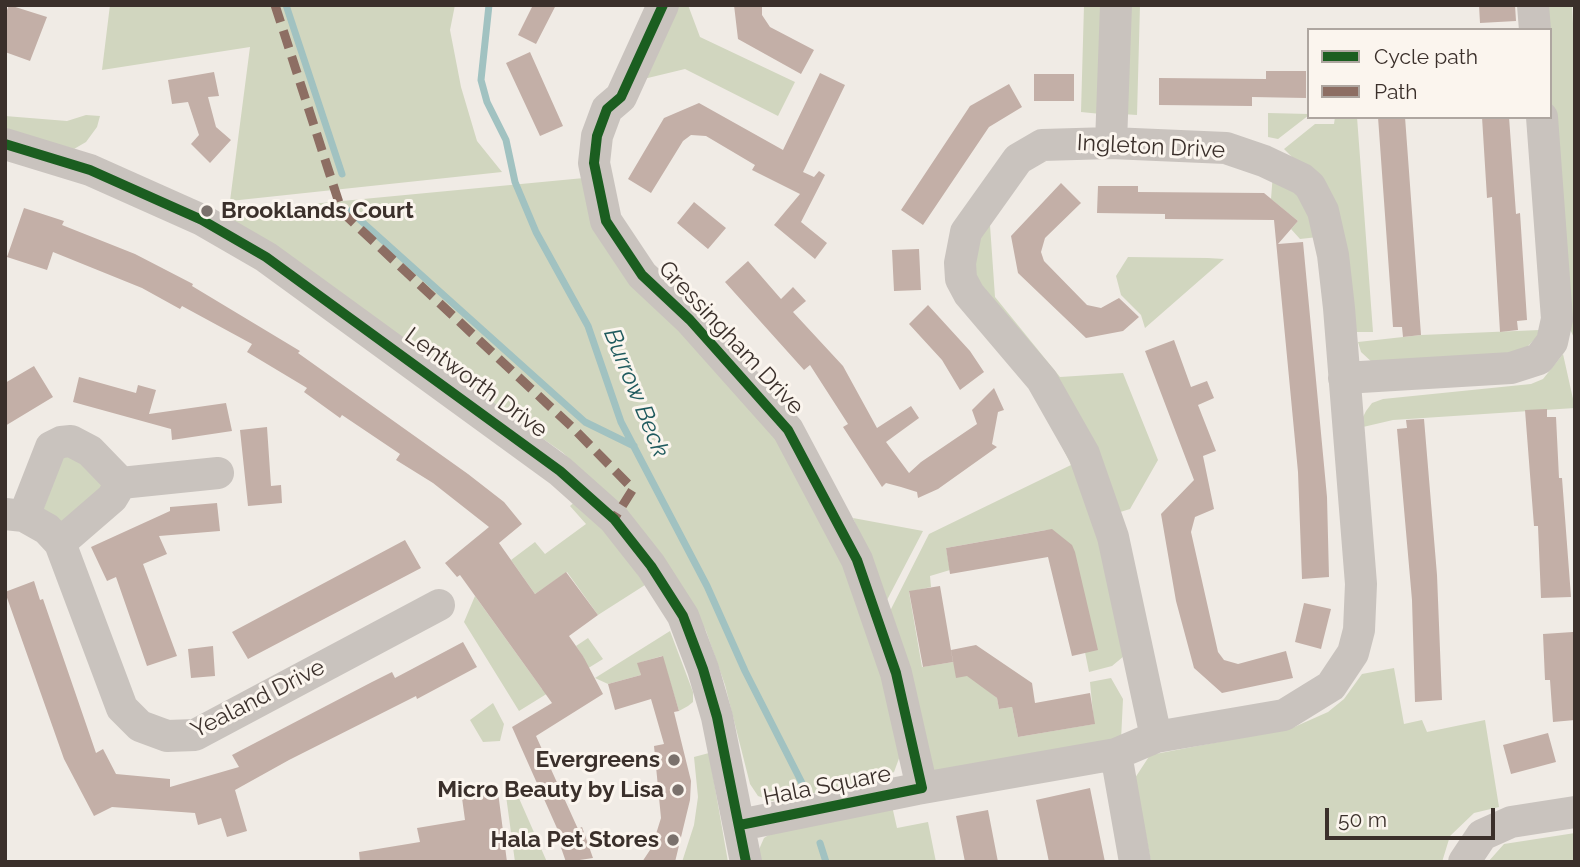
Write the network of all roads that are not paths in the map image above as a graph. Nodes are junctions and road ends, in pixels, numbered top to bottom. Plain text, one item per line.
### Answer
1 (663, 5) edge
2 (1116, 5) edge
3 (1533, 5) edge
4 (1535, 28) edge
5 (1542, 119) edge
6 (1111, 143) junction
7 (5, 144) edge
8 (1344, 378) junction
9 (218, 473) dead end
10 (121, 483) junction
11 (15, 515) edge
12 (60, 543) junction
13 (439, 605) dead end
14 (1156, 737) junction
15 (1116, 754) junction
16 (922, 788) junction
17 (1575, 812) edge
18 (740, 825) junction
19 (746, 862) edge
20 (1135, 862) edge
21 (1464, 862) edge

1 - 16 street, Gressingham Drive
2 - 6 street
3 - 4 street
5 - 8 street
6 - 8 street, Ingleton Drive
6 - 14 street, Ingleton Drive
7 - 18 street, Lentworth Drive
8 - 14 street, Ingleton Drive
9 - 10 street
10 - 11 street
10 - 12 street
11 - 12 street
12 - 13 street, Yealand Drive
14 - 15 street, Hala Square
15 - 16 street, Hala Square
15 - 20 street
16 - 18 street, Hala Square
17 - 21 street
18 - 19 street, Lentworth Drive

